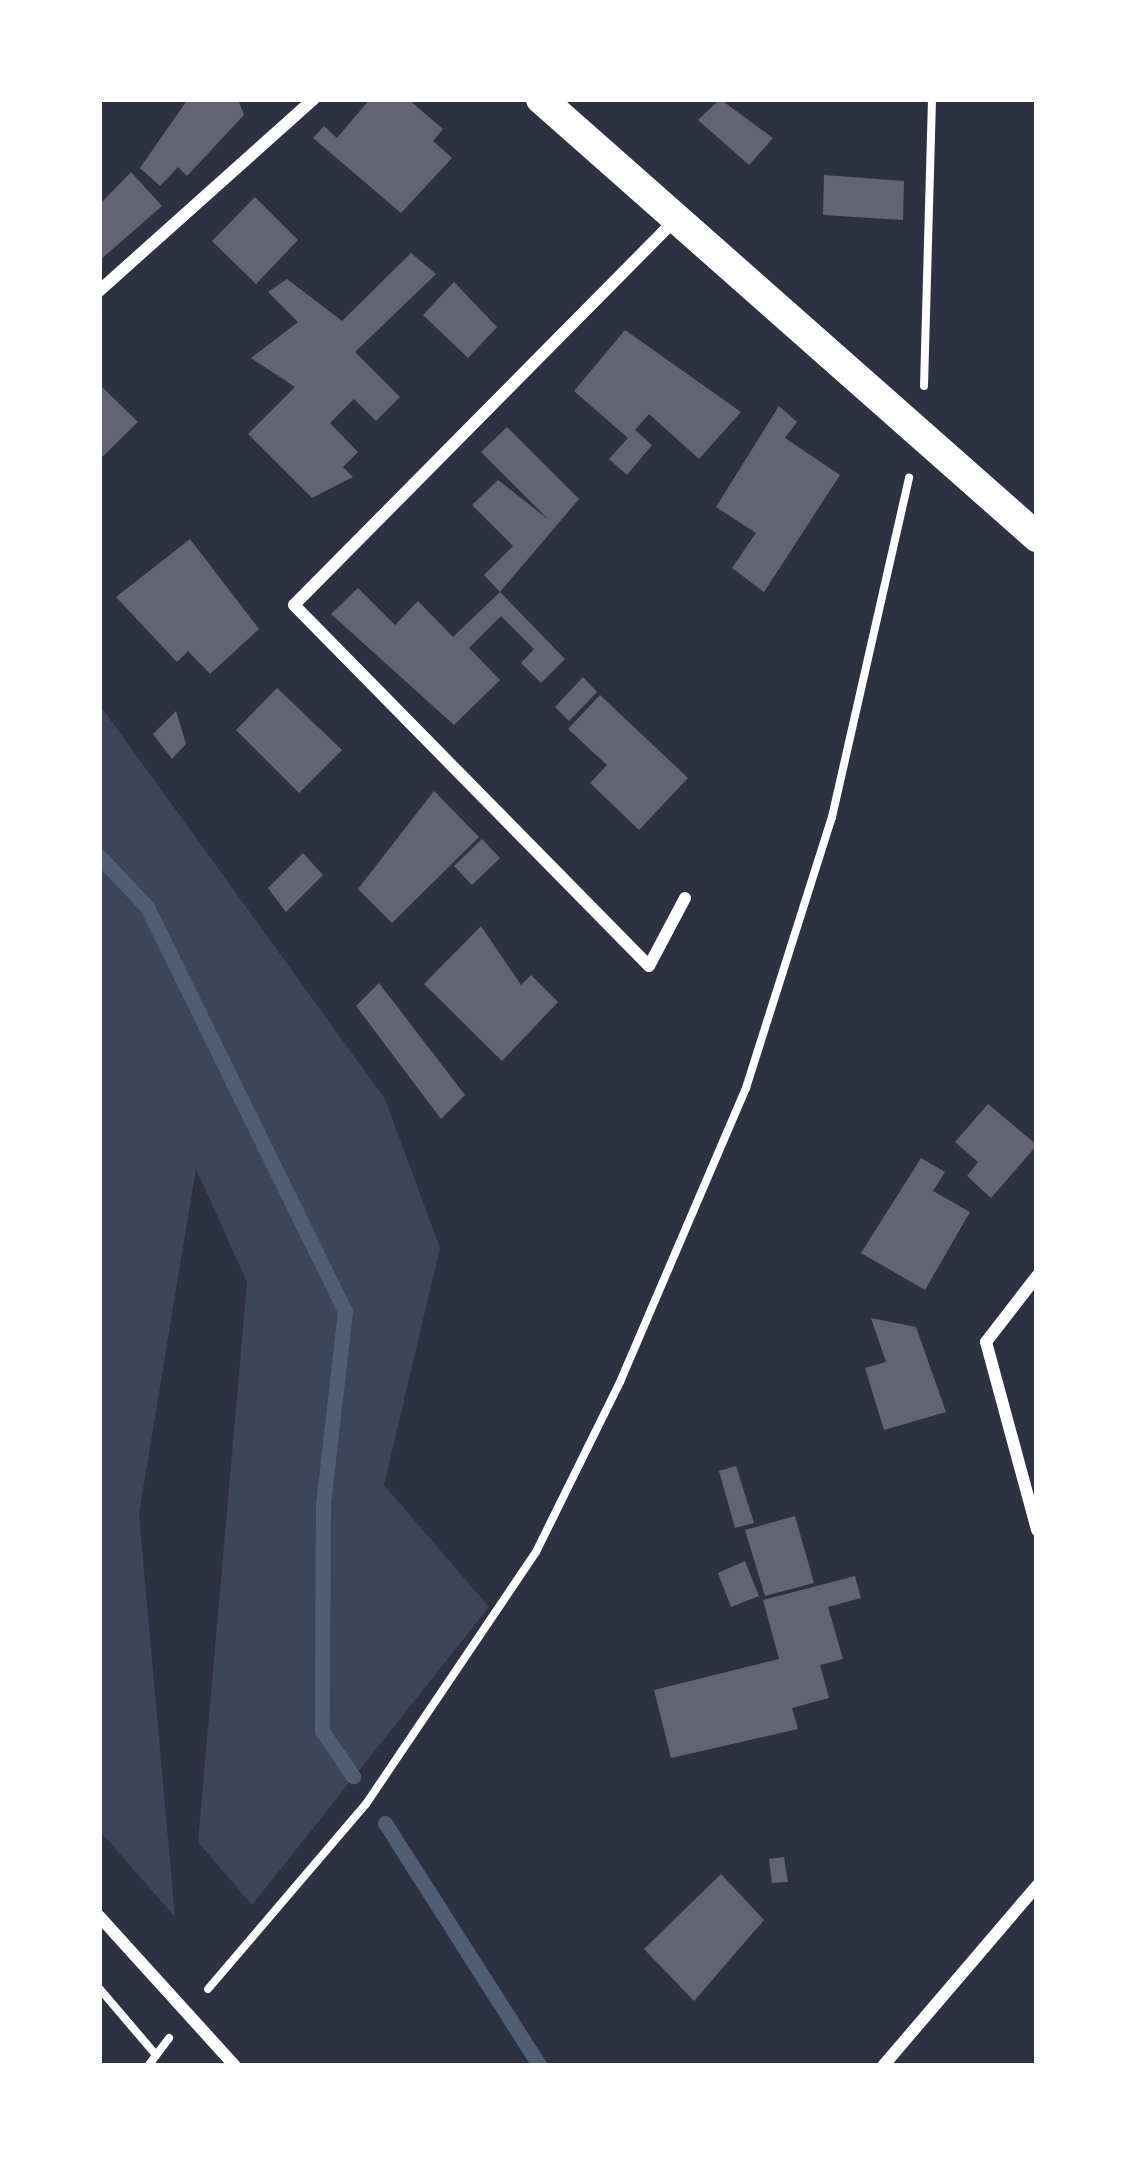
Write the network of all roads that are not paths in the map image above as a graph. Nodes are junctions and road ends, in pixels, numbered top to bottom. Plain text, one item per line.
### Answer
1 (314, 99) edge
2 (541, 99) edge
3 (679, 216) junction
4 (99, 291) edge
5 (1037, 537) edge
6 (686, 898) dead end
7 (1037, 1276) edge
8 (1037, 1530) edge
9 (1037, 1886) edge
10 (99, 1916) edge
11 (235, 2066) edge
12 (883, 2066) edge

1 - 4 street
2 - 3 main road
3 - 5 main road
3 - 6 street
7 - 8 street
9 - 12 street
10 - 11 street

